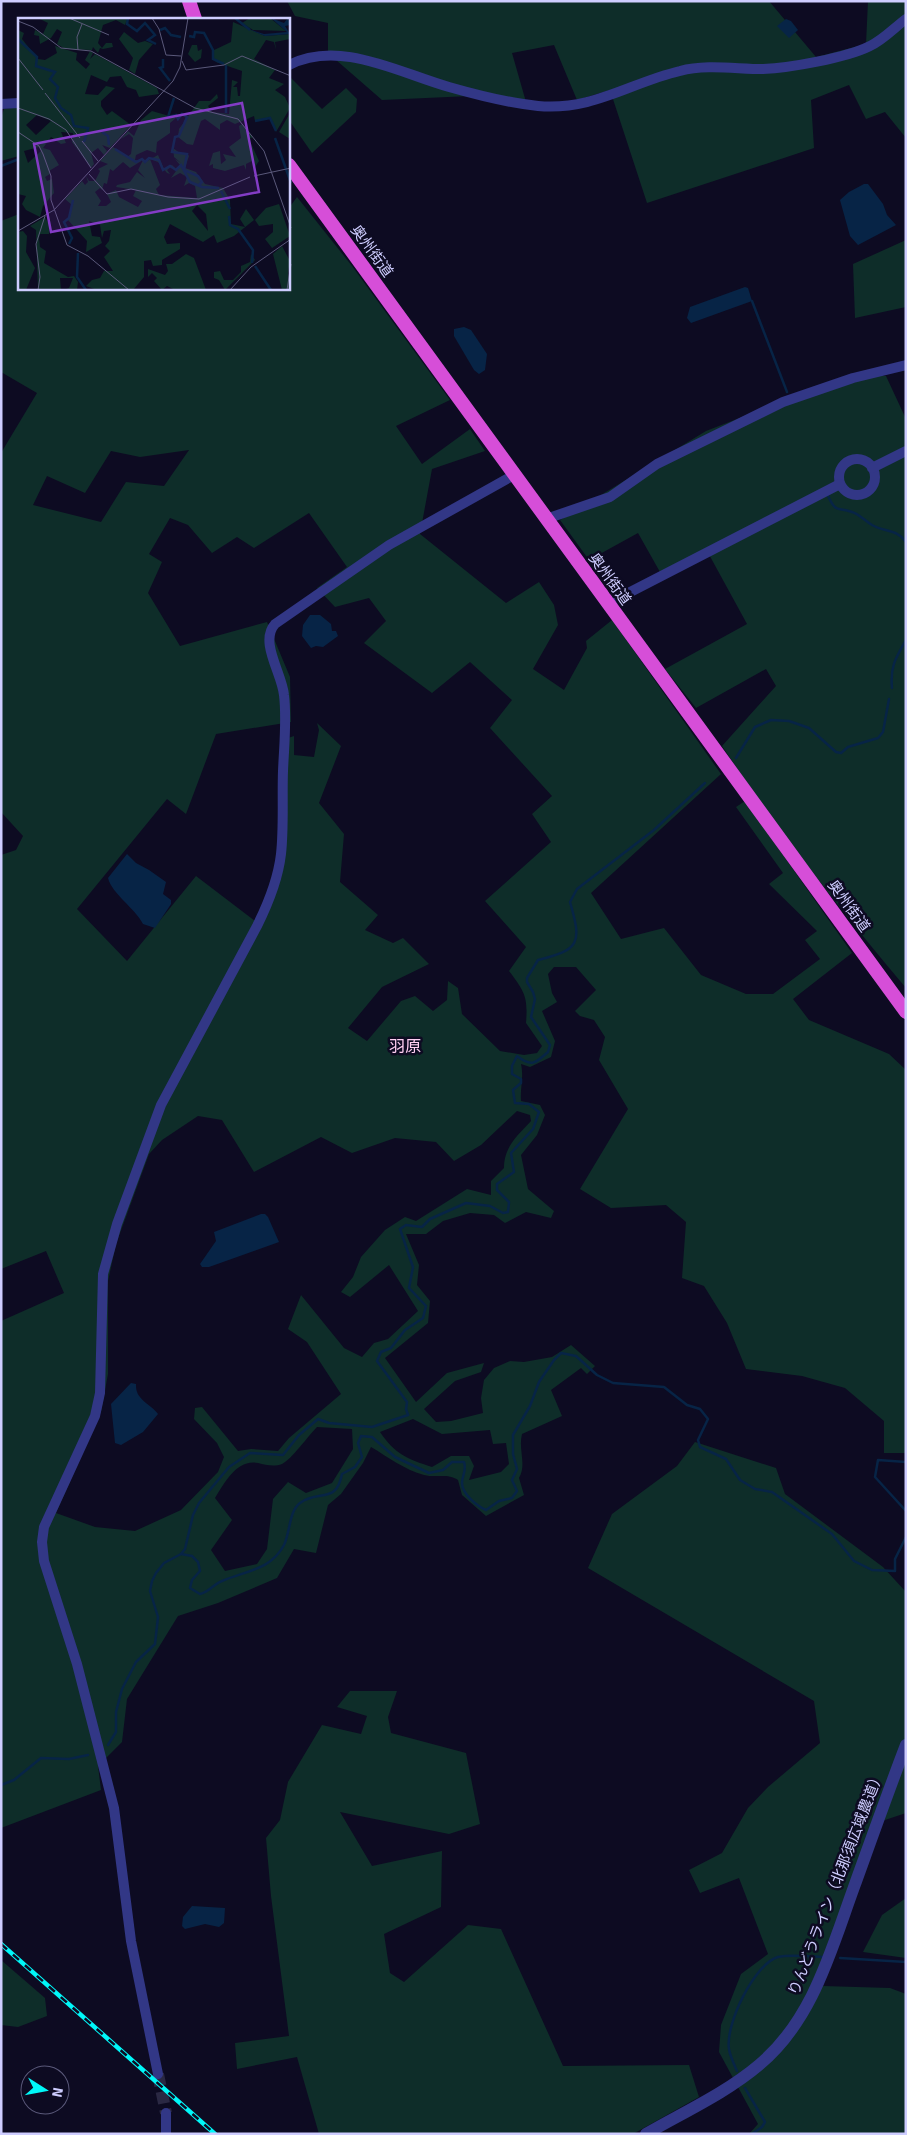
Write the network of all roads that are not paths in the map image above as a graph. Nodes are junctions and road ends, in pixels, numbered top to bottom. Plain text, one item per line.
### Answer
1 (189, 1) edge
2 (195, 18) edge
3 (906, 19) edge
4 (290, 65) edge
5 (18, 103) edge
6 (1, 104) edge
7 (290, 166) edge
8 (906, 365) edge
9 (906, 451) edge
10 (872, 468) junction
11 (514, 475) junction
12 (840, 484) junction
13 (546, 519) junction
14 (607, 604) junction
15 (906, 1012) edge
16 (906, 1745) edge
17 (158, 2074) tunnel mouth
18 (166, 2113) tunnel mouth
19 (166, 2134) edge
20 (646, 2134) edge

1 - 2 highway
3 - 4 street
5 - 6 street
7 - 11 highway, 奥州街道
8 - 13 street
9 - 10 street
10 - 12 street
10 - 12 street
11 - 13 highway, 奥州街道
11 - 17 street
12 - 14 street
13 - 14 highway, 奥州街道
14 - 15 highway, 奥州街道
16 - 20 street, りんどうライン（北那須広域農道）
18 - 19 street

